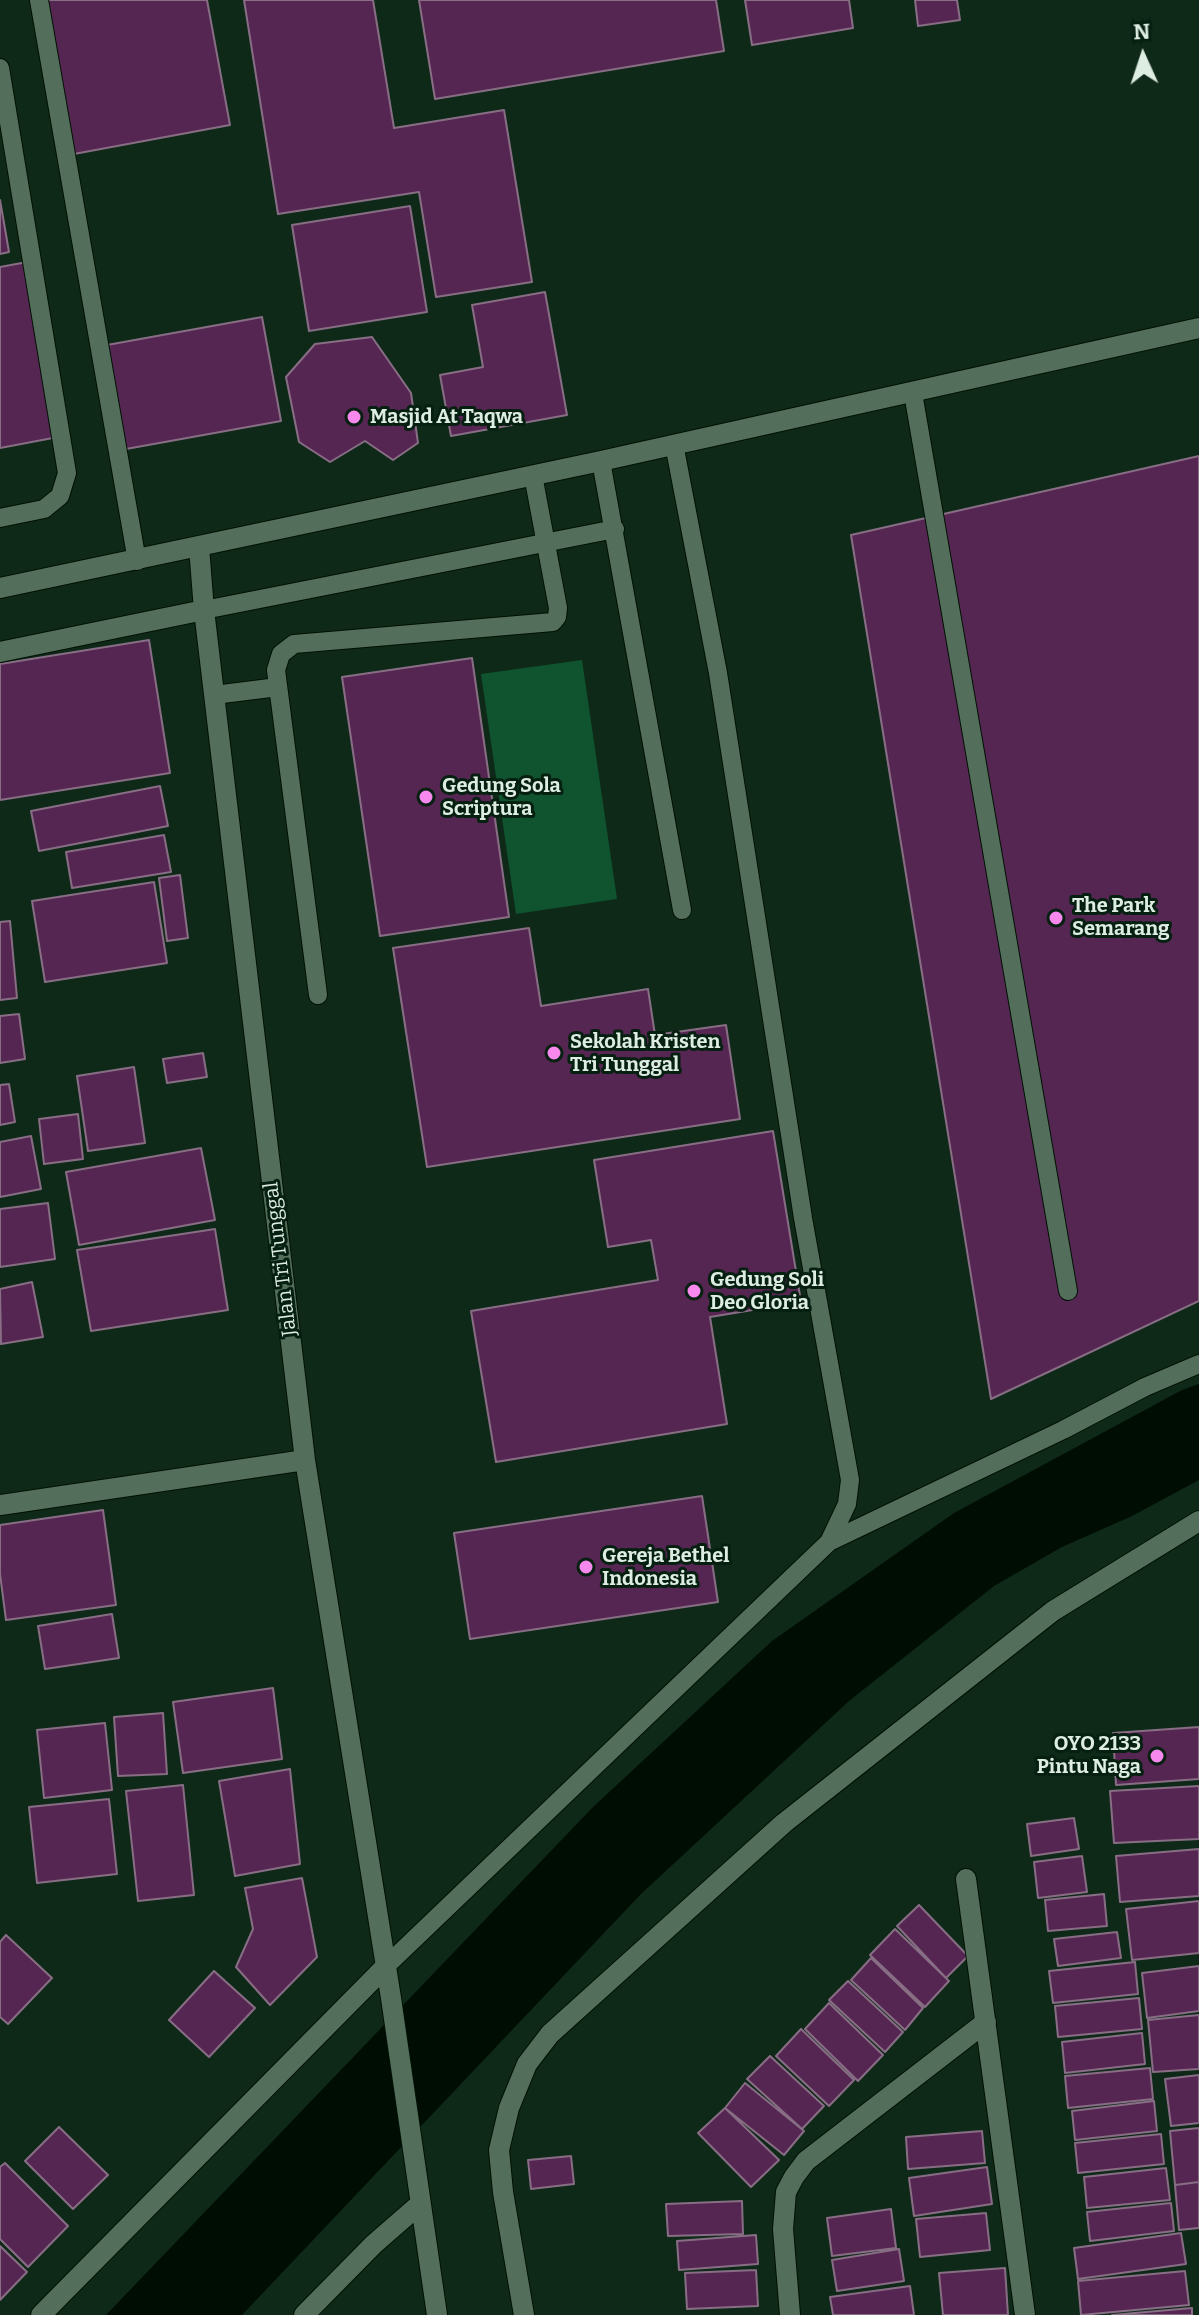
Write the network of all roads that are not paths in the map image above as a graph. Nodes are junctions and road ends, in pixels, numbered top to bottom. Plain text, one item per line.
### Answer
1 (39, 0) edge
2 (0, 68) edge
3 (1199, 328) edge
4 (913, 393) junction
5 (674, 444) junction
6 (601, 461) junction
7 (533, 475) junction
8 (0, 518) edge
9 (615, 529) junction
10 (545, 542) junction
11 (199, 547) junction
12 (137, 561) junction
13 (0, 588) edge
14 (204, 610) junction
15 (0, 652) edge
16 (278, 687) junction
17 (214, 695) junction
18 (682, 910) dead end
19 (318, 995) dead end
20 (1068, 1291) dead end
21 (1199, 1364) edge
22 (305, 1460) junction
23 (0, 1505) edge
24 (1199, 1521) edge
25 (829, 1542) junction
26 (966, 1879) dead end
27 (385, 1967) junction
28 (986, 2022) junction
29 (420, 2204) junction
30 (41, 2315) edge
31 (304, 2315) edge
32 (437, 2315) edge
33 (524, 2315) edge
34 (790, 2315) edge
35 (1025, 2315) edge

1 - 12 lane
2 - 8 lane
3 - 4 street
4 - 5 street
4 - 20 lane
5 - 6 street
5 - 25 lane
6 - 7 street
6 - 9 lane
7 - 10 lane
7 - 11 street
9 - 10 lane
9 - 18 lane
10 - 14 lane
10 - 16 lane
11 - 12 street
11 - 14 street, Jalan Tri Tunggal
12 - 13 street
14 - 15 street
14 - 17 street, Jalan Tri Tunggal
16 - 17 lane
16 - 19 lane
17 - 22 street, Jalan Tri Tunggal
21 - 25 lane
22 - 23 street
22 - 27 street, Jalan Tri Tunggal
24 - 33 street
25 - 27 lane
26 - 28 street
27 - 29 street, Jalan Tri Tunggal
27 - 30 street
28 - 34 street
28 - 35 street
29 - 31 street
29 - 32 street

